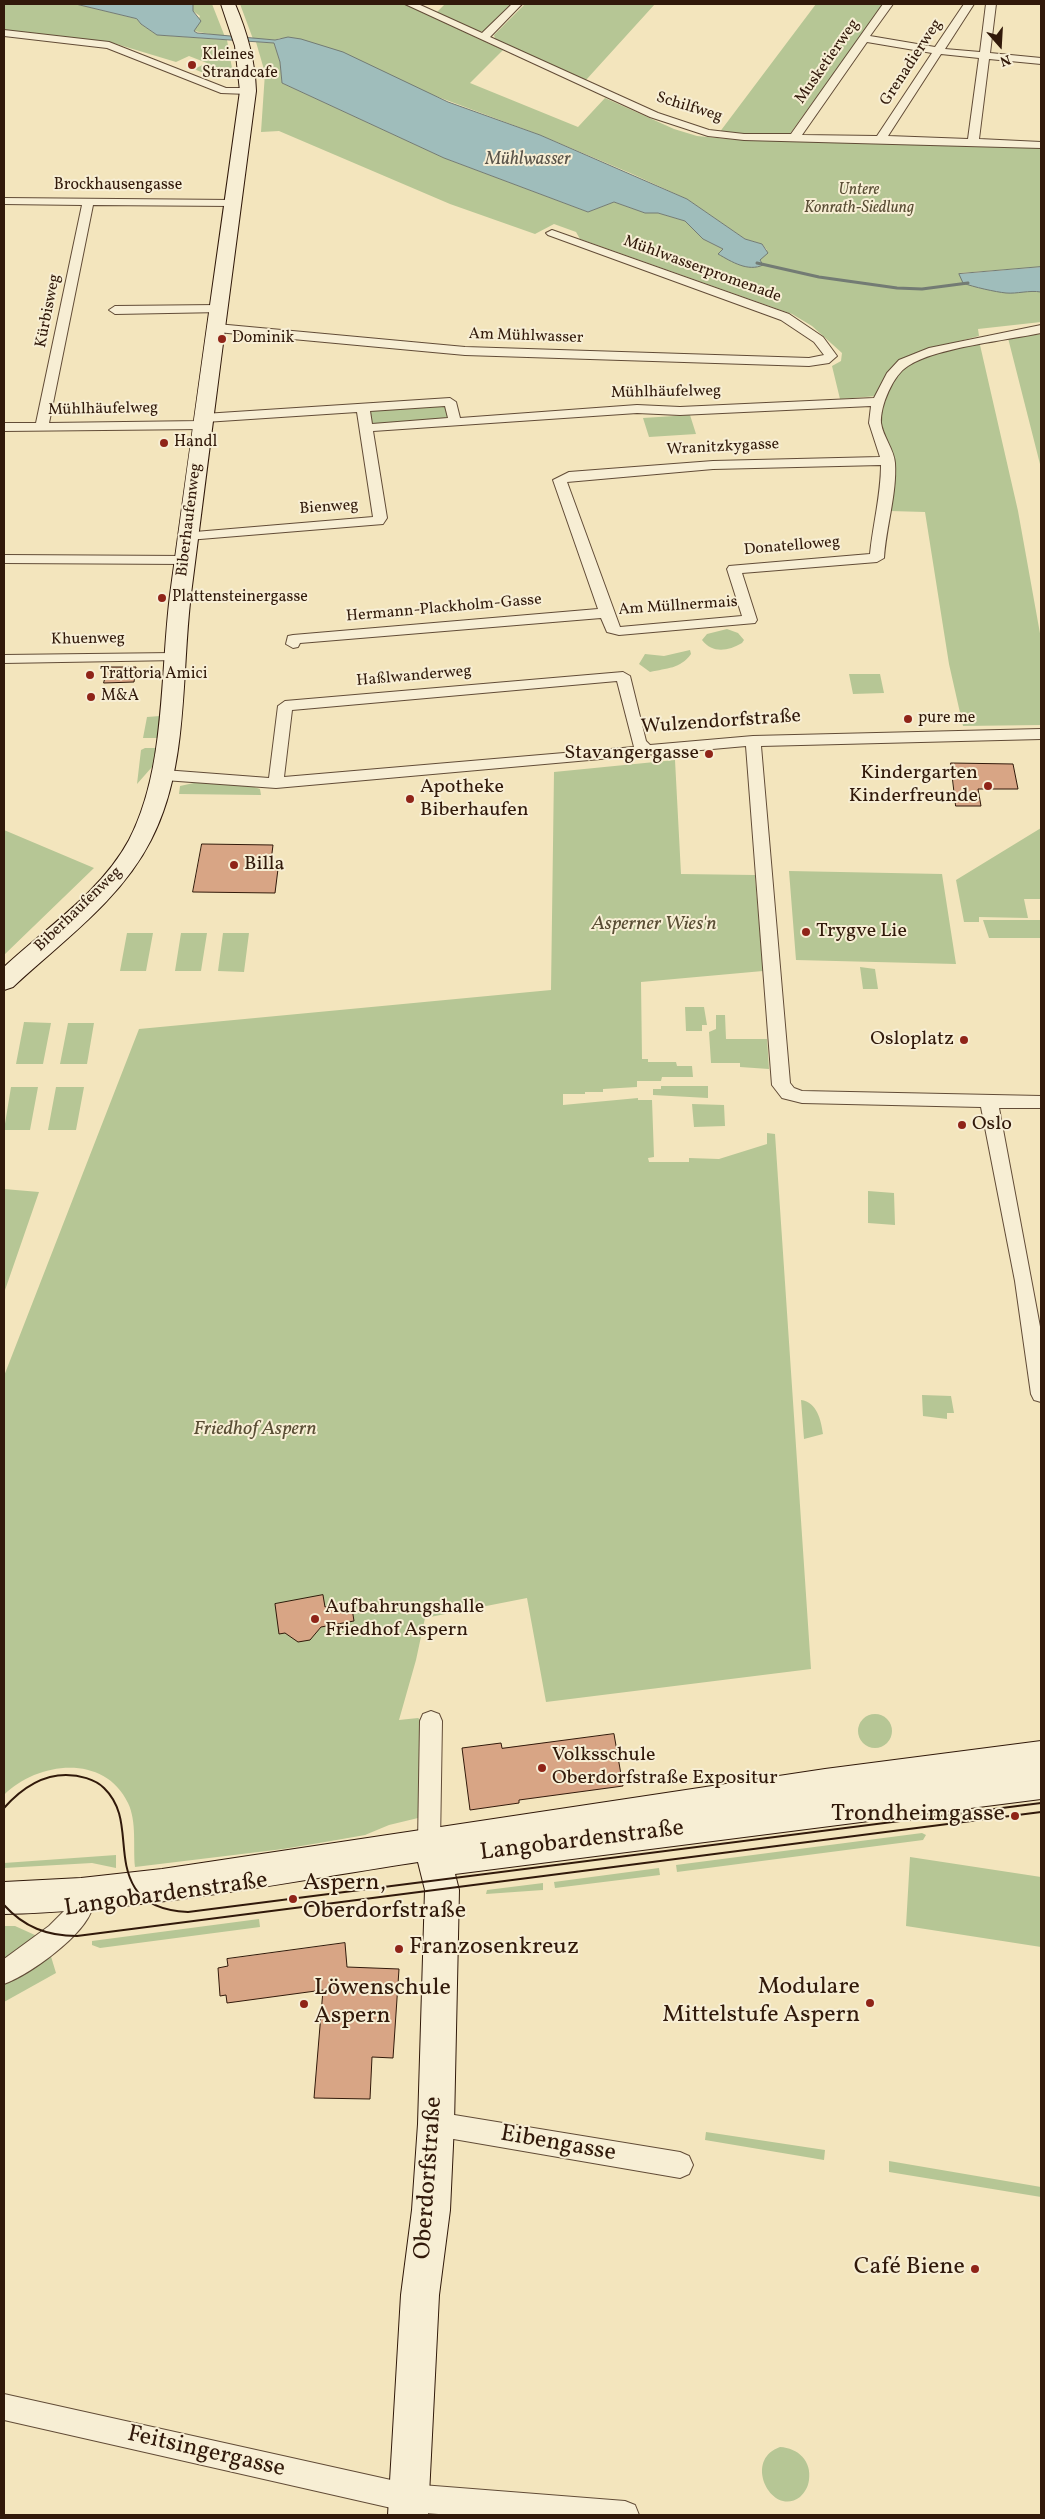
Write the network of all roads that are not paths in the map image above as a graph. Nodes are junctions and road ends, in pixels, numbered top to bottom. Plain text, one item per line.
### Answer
1 (228, 4) edge
2 (410, 4) edge
3 (441, 4) edge
4 (517, 4) edge
5 (888, 4) edge
6 (969, 4) edge
7 (991, 4) edge
8 (431, 14) junction
9 (4, 33) edge
10 (483, 38) junction
11 (863, 38) junction
12 (939, 50) junction
13 (983, 56) junction
14 (1041, 60) edge
15 (248, 92) junction
16 (794, 138) junction
17 (882, 139) junction
18 (973, 142) junction
19 (1041, 145) edge
20 (4, 201) edge
21 (88, 202) junction
22 (232, 203) junction
23 (552, 233) dead end
24 (218, 309) junction
25 (115, 310) dead end
26 (216, 328) junction
27 (1041, 329) edge
28 (831, 354) joint
29 (878, 402) junction
30 (363, 408) junction
31 (203, 422) junction
32 (455, 422) junction
33 (4, 427) edge
34 (42, 427) junction
35 (366, 428) junction
36 (888, 461) junction
37 (188, 536) junction
38 (4, 560) edge
39 (186, 560) junction
40 (604, 613) junction
41 (750, 620) joint
42 (293, 644) dead end
43 (173, 657) junction
44 (4, 659) edge
45 (622, 676) joint
46 (1041, 734) edge
47 (753, 741) junction
48 (645, 749) junction
49 (164, 775) junction
50 (276, 783) junction
51 (4, 981) edge
52 (989, 1101) junction
53 (1041, 1102) edge
54 (1041, 1394) edge
55 (431, 1722) dead end
56 (1041, 1756) edge
57 (1041, 1784) edge
58 (432, 1852) junction
59 (4, 1898) edge
60 (81, 1902) junction
61 (4, 1915) edge
62 (4, 1972) edge
63 (436, 2124) junction
64 (680, 2165) dead end
65 (4, 2407) edge
66 (409, 2507) edge
67 (625, 2515) edge

1 - 15 main road, Biberhaufenweg
2 - 8 street, Schilfweg
3 - 8 street
4 - 10 street
5 - 11 street, Musketierweg
6 - 12 street, Grenadierweg
7 - 13 street
8 - 10 street, Schilfweg
9 - 15 street
10 - 16 street, Schilfweg
11 - 12 street
11 - 16 street, Musketierweg
12 - 13 street
12 - 17 street, Grenadierweg
13 - 14 street
13 - 18 street
15 - 22 main road, Biberhaufenweg
16 - 17 street, Schilfweg
17 - 18 street, Schilfweg
18 - 19 street, Schilfweg
20 - 21 street, Brockhausengasse
21 - 22 street, Brockhausengasse
21 - 34 street, Kürbisweg
22 - 24 main road, Biberhaufenweg
23 - 28 street, Mühlwasserpromenade
24 - 25 street
24 - 26 main road, Biberhaufenweg
26 - 28 street, Am Mühlwasser
26 - 31 main road, Biberhaufenweg
27 - 29 street
29 - 32 street, Mühlhäufelweg
29 - 36 street
30 - 31 street, Mühlhäufelweg
30 - 32 street, Mühlhäufelweg
30 - 35 street
31 - 34 street, Mühlhäufelweg
31 - 37 main road, Biberhaufenweg
32 - 35 street, Mühlhäufelweg
33 - 34 street, Mühlhäufelweg
35 - 37 street, Bienweg
36 - 40 street, Wranitzkygasse
36 - 41 street, Donatelloweg
37 - 39 main road, Biberhaufenweg
38 - 39 street
39 - 43 main road, Biberhaufenweg
40 - 41 street, Am Müllnermais
40 - 42 street, Hermann-Plackholm-Gasse
43 - 44 street, Khuenweg
43 - 49 main road, Biberhaufenweg
45 - 48 street
45 - 50 street, Haßlwanderweg
46 - 47 street, Wulzendorfstraße
47 - 48 street, Wulzendorfstraße
47 - 52 street
48 - 50 street, Wulzendorfstraße
49 - 50 street, Wulzendorfstraße
49 - 51 main road, Biberhaufenweg
52 - 53 street
52 - 54 street
55 - 58 street
56 - 58 main road, Langobardenstraße
57 - 58 main road, Langobardenstraße
58 - 60 main road, Langobardenstraße
58 - 63 main road, Oberdorfstraße
59 - 60 main road
60 - 61 main road, Langobardenstraße
60 - 62 street
63 - 64 street, Eibengasse
63 - 66 main road, Oberdorfstraße
65 - 66 street, Feitsingergasse
66 - 67 street

